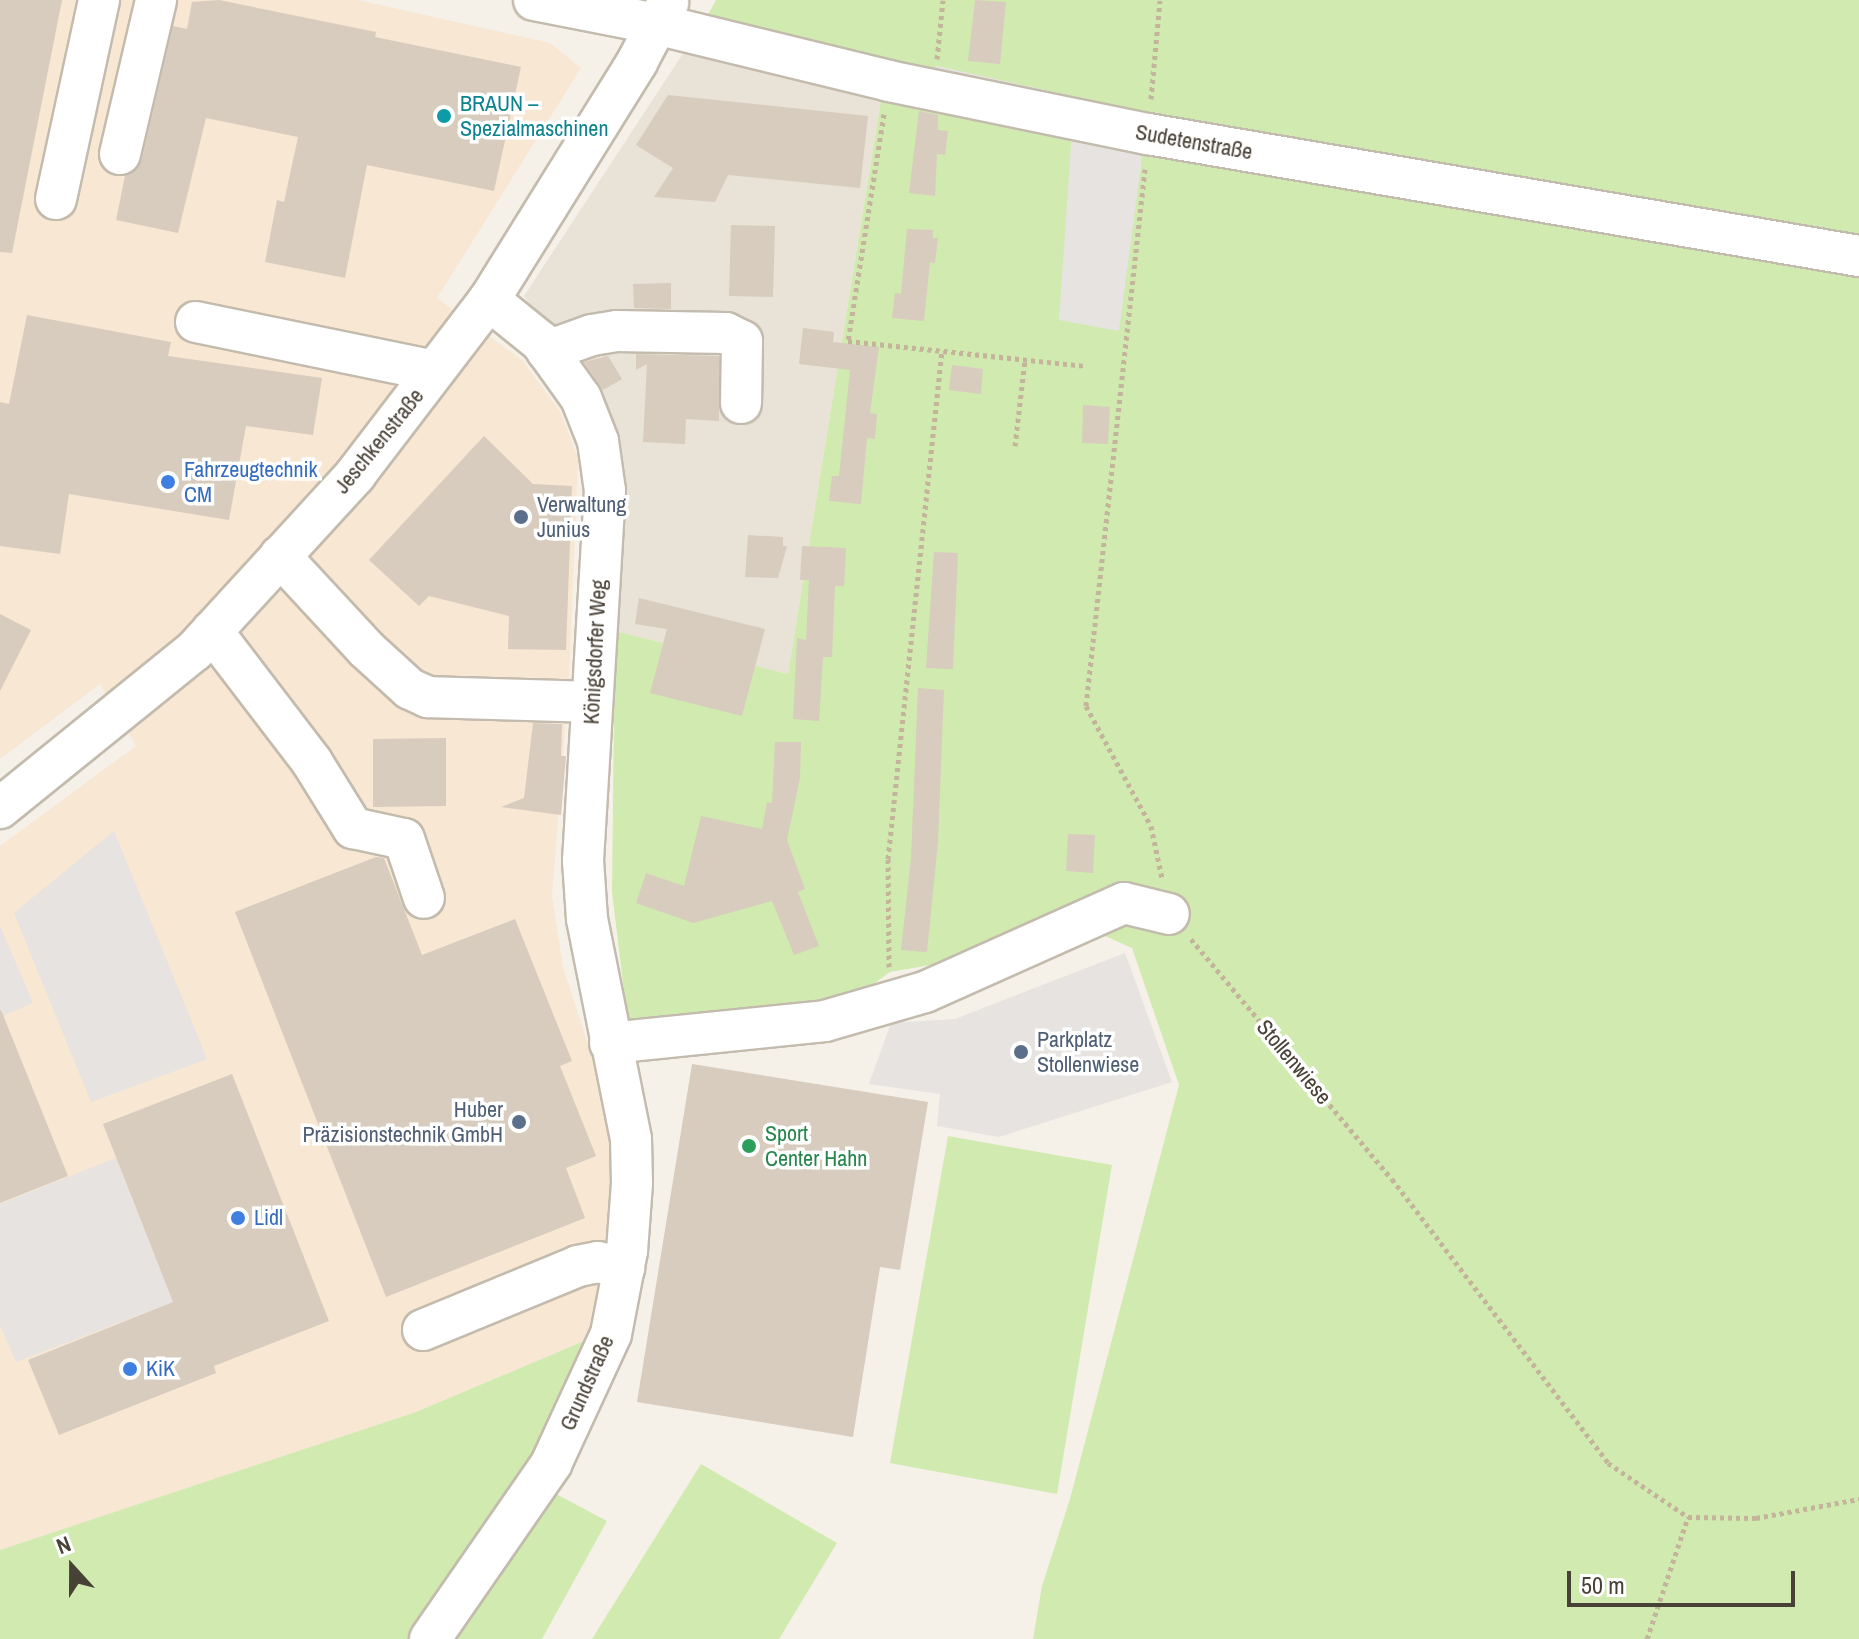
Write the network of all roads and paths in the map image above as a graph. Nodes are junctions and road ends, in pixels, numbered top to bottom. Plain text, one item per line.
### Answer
1 (99, 0) edge
2 (156, 0) edge
3 (534, 0) edge
4 (943, 0) edge
5 (1160, 0) edge
6 (663, 12) edge
7 (889, 81) junction
8 (934, 91) junction
9 (1148, 134) junction
10 (120, 154) dead end
11 (56, 199) dead end
12 (1859, 256) edge
13 (489, 300) junction
14 (196, 322) dead end
15 (942, 350) junction
16 (547, 351) junction
17 (1025, 359) junction
18 (1085, 366) dead end
19 (434, 371) junction
20 (741, 403) dead end
21 (1015, 446) dead end
22 (280, 556) junction
23 (212, 631) junction
24 (592, 702) junction
25 (0, 808) edge
26 (424, 898) dead end
27 (1169, 914) junction
28 (885, 1003) junction
29 (610, 1043) junction
30 (624, 1268) junction
31 (423, 1330) dead end
32 (1859, 1499) edge
33 (1688, 1517) junction
34 (430, 1639) edge
35 (1647, 1639) edge

1 - 11 street
2 - 10 street
3 - 6 street, Sudetenstraße
4 - 8 path
5 - 9 path
6 - 7 street, Sudetenstraße
6 - 13 street, Jeschkenstraße
7 - 8 street, Sudetenstraße
7 - 15 path
8 - 9 street, Sudetenstraße
9 - 12 street, Sudetenstraße
9 - 27 path
13 - 16 street, Königsdorfer Weg
13 - 19 street, Jeschkenstraße
14 - 19 street
15 - 17 path
15 - 28 path
16 - 20 street
16 - 24 street, Königsdorfer Weg
17 - 18 path
17 - 21 path
19 - 22 street, Jeschkenstraße
22 - 23 street, Jeschkenstraße
22 - 24 street
23 - 25 street, Jeschkenstraße
23 - 26 street
24 - 29 street, Königsdorfer Weg
27 - 28 street
27 - 33 path, Stollenwiese
28 - 29 street
29 - 30 street, Grundstraße
30 - 31 street
30 - 34 street, Grundstraße
32 - 33 path
33 - 35 path

